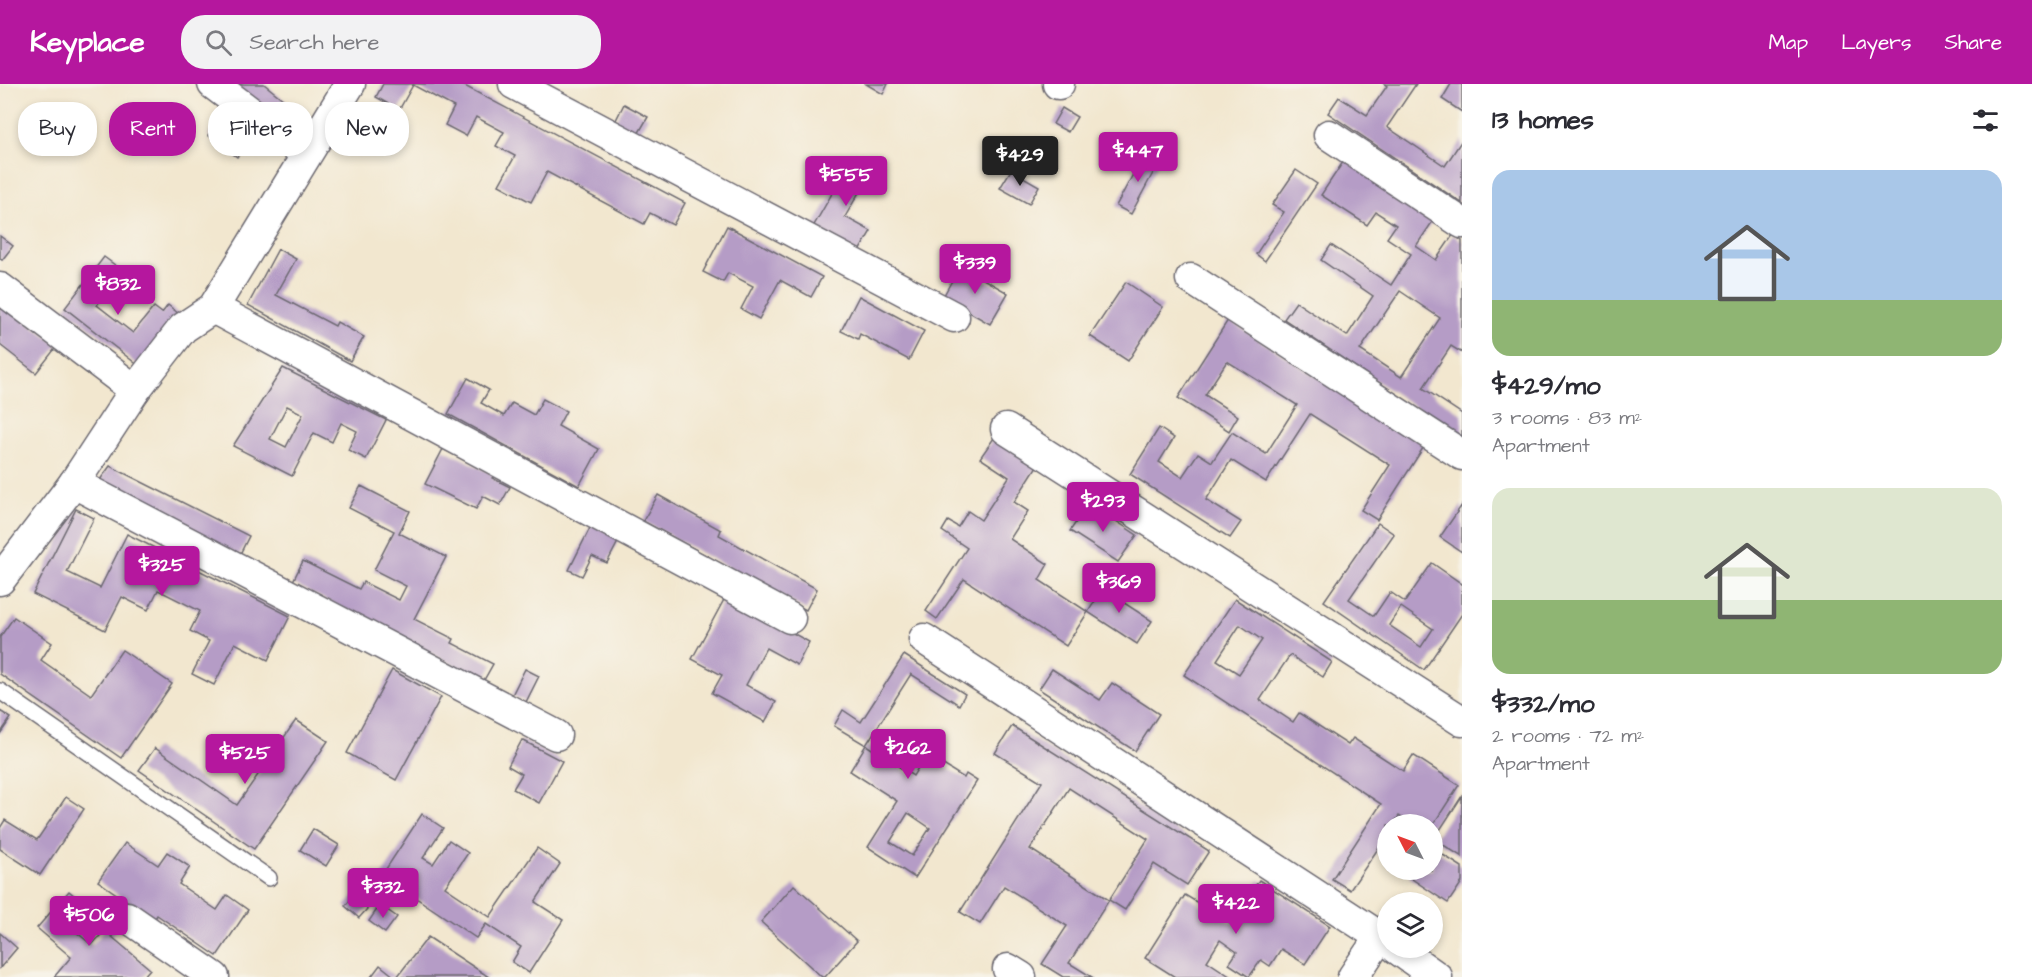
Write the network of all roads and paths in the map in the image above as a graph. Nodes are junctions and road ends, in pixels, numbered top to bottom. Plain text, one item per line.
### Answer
1 (213, 84) edge
2 (350, 84) edge
3 (514, 84) edge
4 (237, 102) edge
5 (1329, 135) dead end
6 (313, 143) edge
7 (305, 156) edge
8 (1462, 223) edge
9 (1191, 279) dead end
10 (0, 288) edge
11 (213, 308) junction
12 (954, 317) dead end
13 (135, 390) junction
14 (1006, 429) dead end
15 (1462, 455) edge
16 (74, 483) junction
17 (0, 580) edge
18 (790, 618) dead end
19 (924, 639) dead end
20 (0, 691) edge
21 (1462, 722) edge
22 (556, 735) dead end
23 (268, 878) dead end
24 (127, 917) dead end
25 (1377, 935) edge
26 (1377, 953) edge
27 (1410, 958) edge
28 (214, 977) edge
29 (1353, 977) edge
30 (1437, 977) edge

1 - 4 street
2 - 6 street
3 - 12 street
5 - 8 street
7 - 11 street
9 - 15 street
10 - 13 street
11 - 13 street
11 - 18 street
13 - 16 street
14 - 21 street
16 - 17 street
16 - 22 street
19 - 25 street
20 - 23 lane
24 - 28 street
26 - 29 street
27 - 30 street

